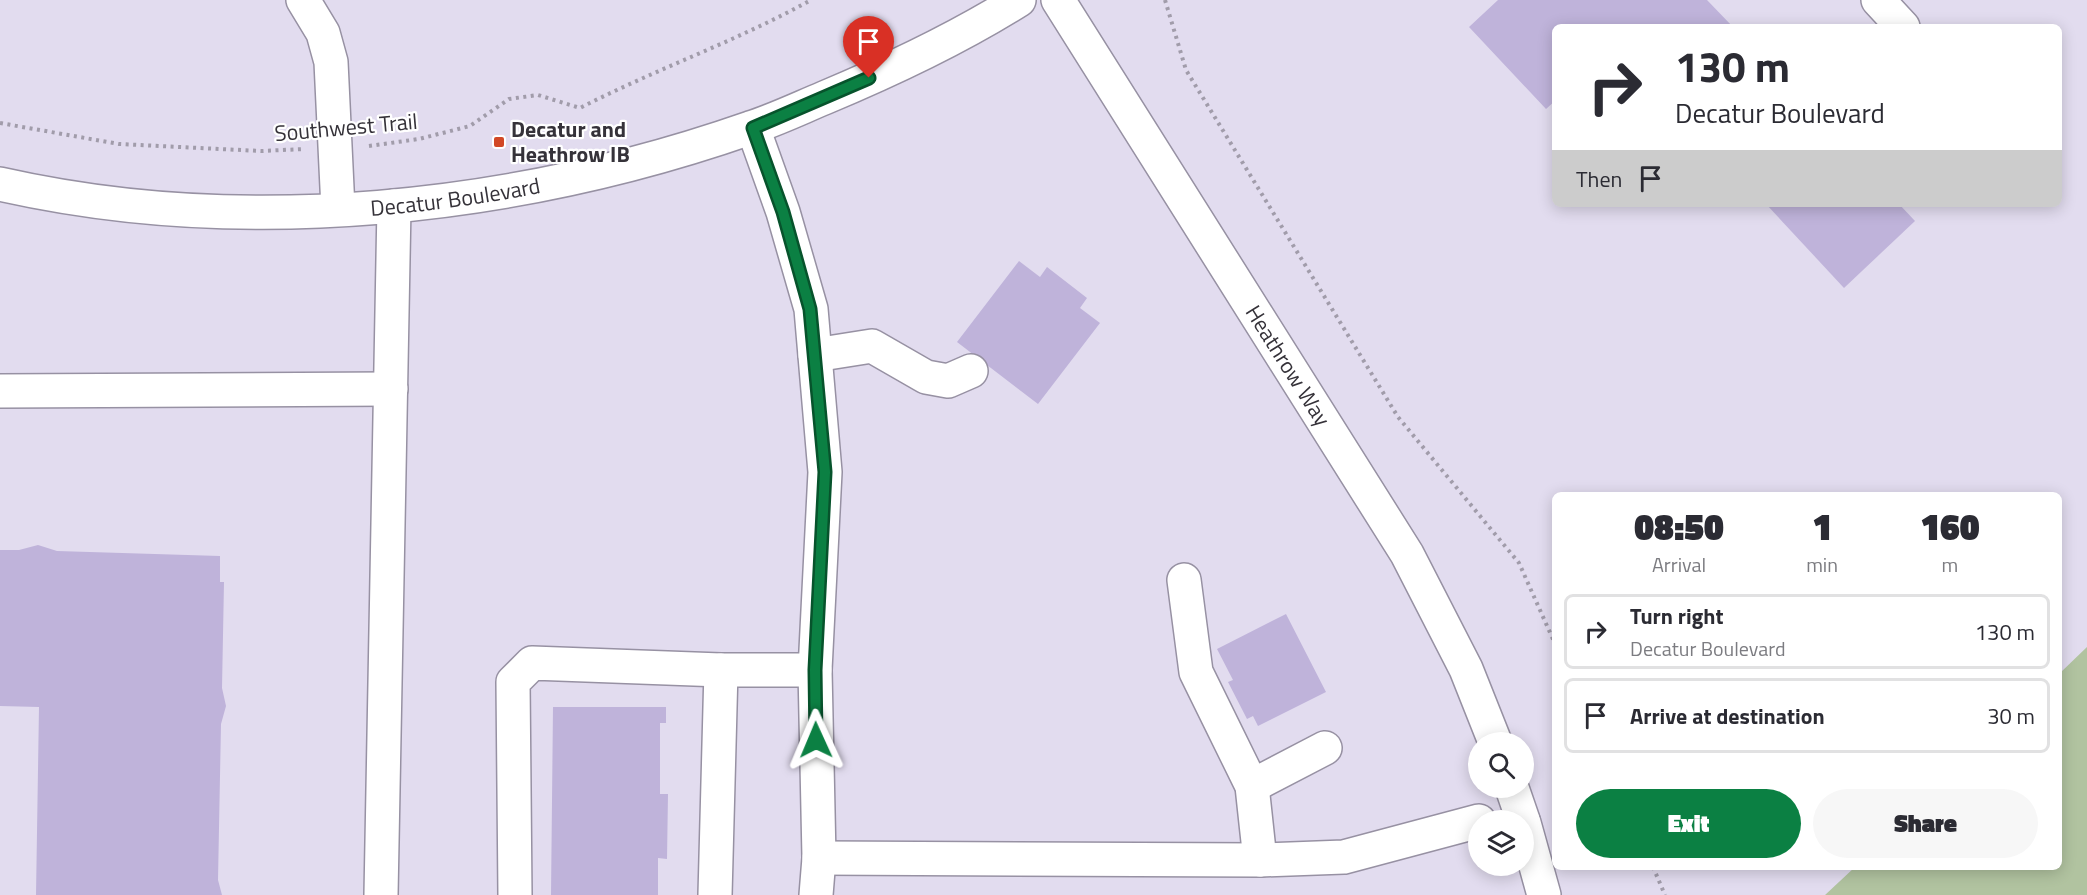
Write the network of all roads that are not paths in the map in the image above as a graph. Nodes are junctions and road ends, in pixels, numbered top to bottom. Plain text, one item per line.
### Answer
1 (303, 0) edge
2 (1019, 0) edge
3 (1058, 0) edge
4 (1878, 0) edge
5 (1900, 24) edge
6 (753, 128) junction
7 (0, 184) edge
8 (394, 206) junction
9 (338, 209) junction
10 (815, 356) junction
11 (971, 371) dead end
12 (391, 389) junction
13 (0, 391) edge
14 (1184, 580) dead end
15 (721, 670) junction
16 (815, 670) junction
17 (1491, 732) edge
18 (1325, 748) dead end
19 (1252, 786) junction
20 (1468, 824) edge
21 (819, 858) junction
22 (1260, 860) junction
23 (1534, 860) edge
24 (381, 895) edge
25 (514, 895) edge
26 (715, 895) edge
27 (816, 895) edge
28 (1544, 895) edge

1 - 9 street
2 - 6 street, Decatur Boulevard
3 - 17 street, Heathrow Way
4 - 5 street
6 - 8 street, Decatur Boulevard
6 - 10 street
7 - 9 street, Decatur Boulevard
8 - 9 street, Decatur Boulevard
8 - 12 street
10 - 11 street
10 - 16 street
12 - 13 street
12 - 24 street
14 - 19 street
15 - 16 street
15 - 25 street
15 - 26 street
16 - 21 street
18 - 19 street
19 - 22 street
20 - 22 street
21 - 22 street
21 - 27 street
23 - 28 street

